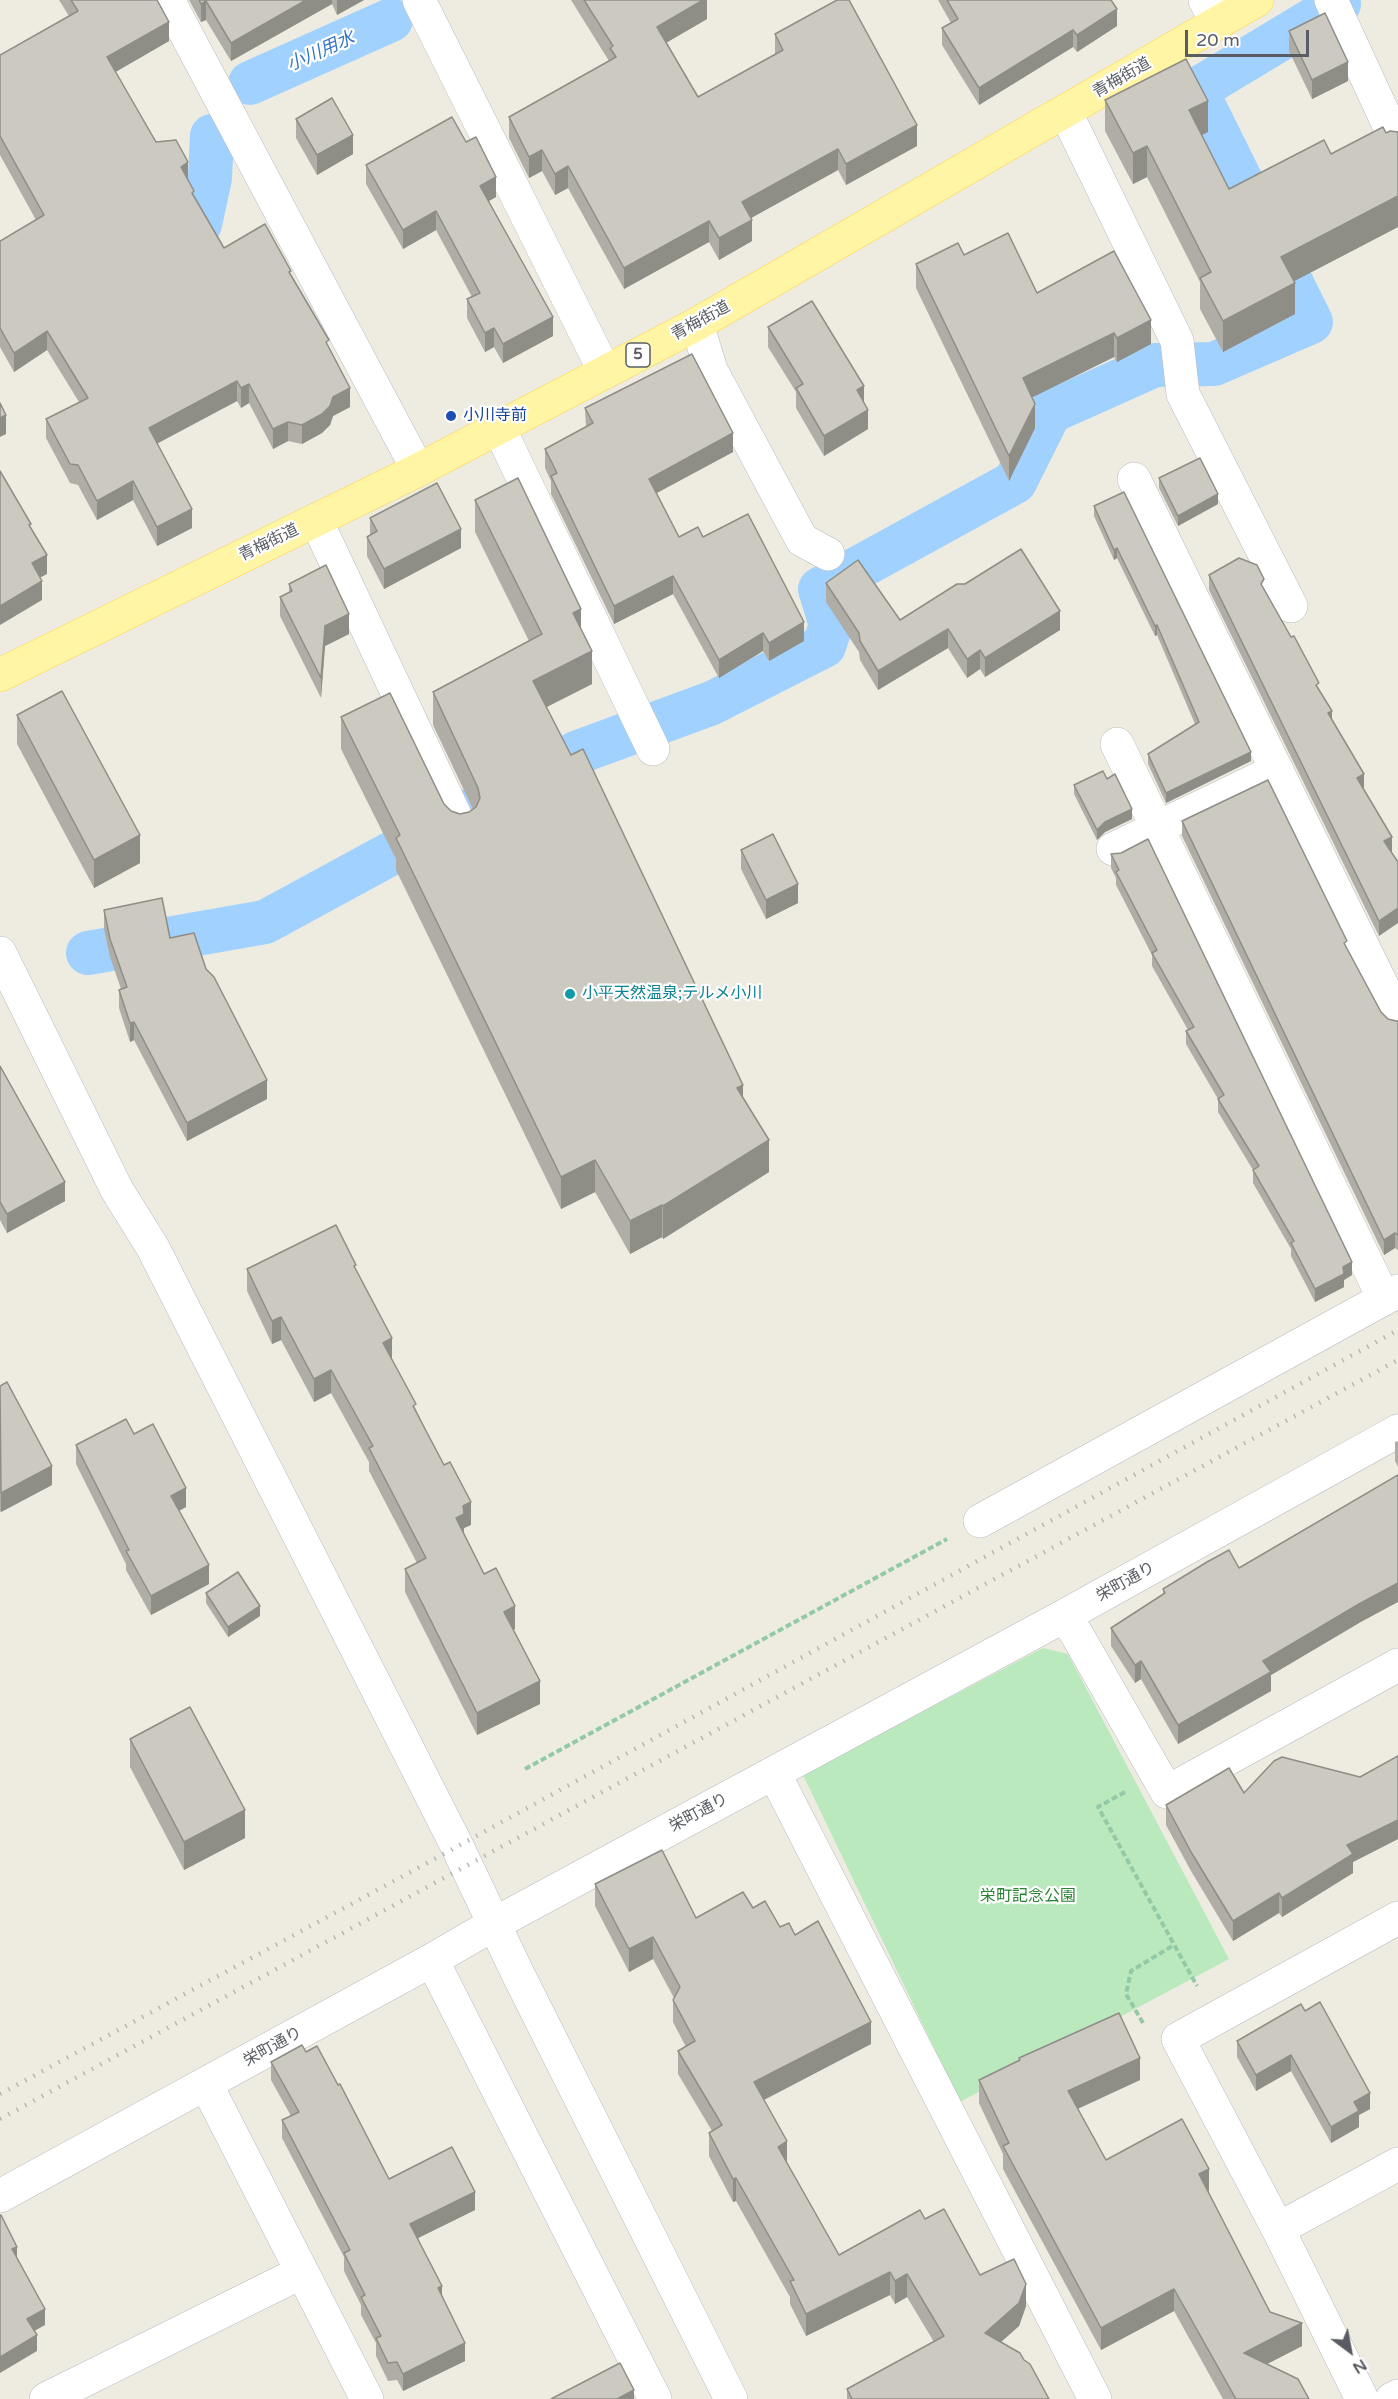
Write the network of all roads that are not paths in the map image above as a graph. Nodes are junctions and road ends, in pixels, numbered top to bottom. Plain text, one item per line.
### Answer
1 (168, 0) edge
2 (419, 0) edge
3 (1257, 0) edge
4 (1335, 9) edge
5 (1211, 11) edge
6 (1065, 111) junction
7 (1398, 145) edge
8 (697, 324) junction
9 (605, 372) junction
10 (499, 428) junction
11 (418, 470) junction
12 (1134, 479) dead end
13 (316, 520) junction
14 (828, 554) dead end
15 (1291, 606) dead end
16 (0, 675) edge
17 (1117, 744) dead end
18 (652, 749) dead end
19 (1276, 770) junction
20 (457, 819) edge
21 (1158, 828) junction
22 (1113, 849) dead end
23 (0, 953) edge
24 (1398, 1018) edge
25 (1391, 1295) edge
26 (1398, 1431) edge
27 (980, 1521) road end
28 (1064, 1616) junction
29 (1398, 1665) edge
30 (774, 1773) junction
31 (1398, 1918) edge
32 (494, 1924) junction
33 (432, 1960) junction
34 (206, 2084) junction
35 (1398, 2164) edge
36 (0, 2196) edge
37 (1278, 2229) junction
38 (303, 2272) junction
39 (1398, 2396) edge
40 (46, 2399) edge
41 (367, 2399) edge
42 (655, 2399) edge
43 (731, 2399) edge
44 (1095, 2399) edge
45 (1362, 2399) edge
46 (1392, 2399) edge

1 - 11 street
2 - 9 street
3 - 5 main road, 青梅街道 / 5
4 - 7 street
5 - 6 main road, 青梅街道 / 5
6 - 8 main road, 青梅街道 / 5
6 - 15 street
8 - 9 main road, 青梅街道 / 5
8 - 14 street
9 - 10 main road, 青梅街道 / 5
10 - 11 main road, 青梅街道 / 5
10 - 18 street
11 - 13 main road, 青梅街道 / 5
12 - 19 street
13 - 16 main road, 青梅街道 / 5
13 - 20 street
17 - 21 street
19 - 21 street
19 - 24 street
21 - 22 street
21 - 25 street
23 - 32 street
25 - 27 street
26 - 28 street, 栄町通り
28 - 29 street
28 - 30 street, 栄町通り
30 - 32 street, 栄町通り
30 - 44 street
31 - 37 street
32 - 33 street, 栄町通り
32 - 43 street
33 - 34 street, 栄町通り
33 - 42 street
34 - 36 street, 栄町通り
34 - 38 street
35 - 37 street
37 - 45 street
38 - 40 street
38 - 41 street
39 - 46 street

